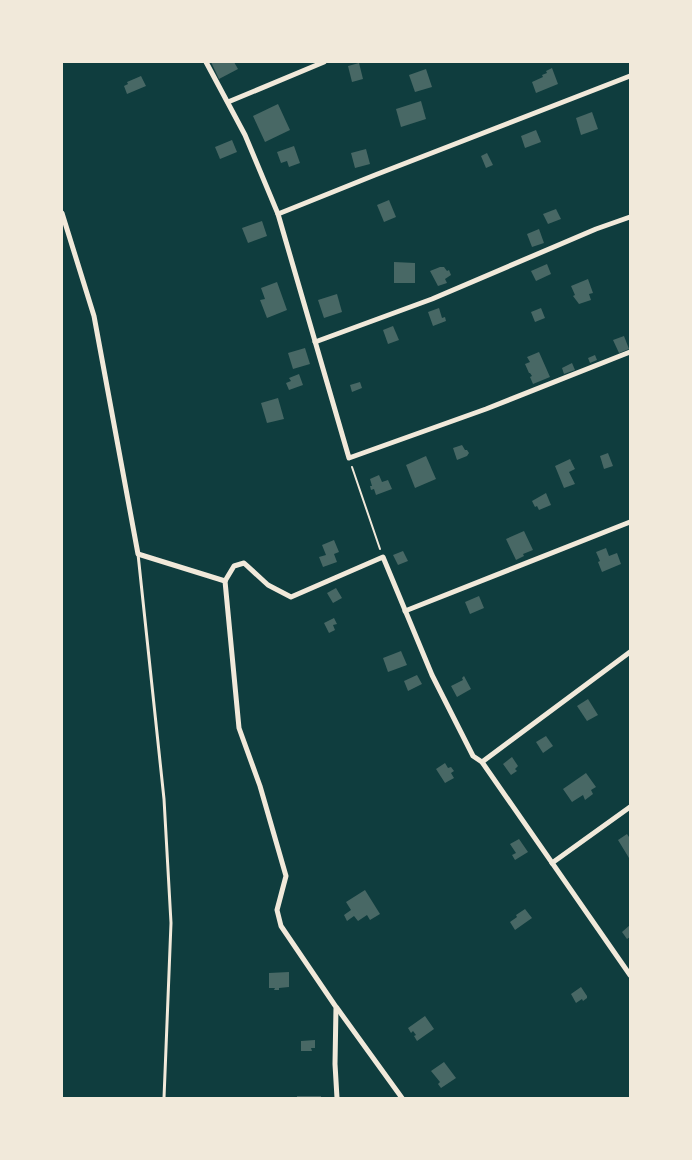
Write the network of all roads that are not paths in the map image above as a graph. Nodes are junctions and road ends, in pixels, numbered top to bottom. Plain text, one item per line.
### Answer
1 (206, 62) edge
2 (324, 62) edge
3 (630, 76) edge
4 (228, 102) junction
5 (62, 213) edge
6 (278, 214) junction
7 (630, 217) edge
8 (315, 342) junction
9 (630, 352) edge
10 (630, 522) edge
11 (138, 554) junction
12 (225, 580) junction
13 (405, 611) junction
14 (630, 652) edge
15 (482, 762) junction
16 (630, 807) edge
17 (552, 863) junction
18 (628, 968) edge
19 (630, 975) edge
20 (336, 1007) junction
21 (164, 1098) edge
22 (337, 1098) edge
23 (402, 1098) edge

1 - 4 street
2 - 4 street
3 - 6 street
4 - 6 street
5 - 11 street
6 - 8 street
7 - 8 street
8 - 9 street
10 - 13 street
11 - 12 street
11 - 21 lane
12 - 13 street
12 - 20 street
13 - 15 street
14 - 15 street
15 - 17 street
16 - 17 street
17 - 18 street
18 - 19 street
20 - 22 street
20 - 23 street

